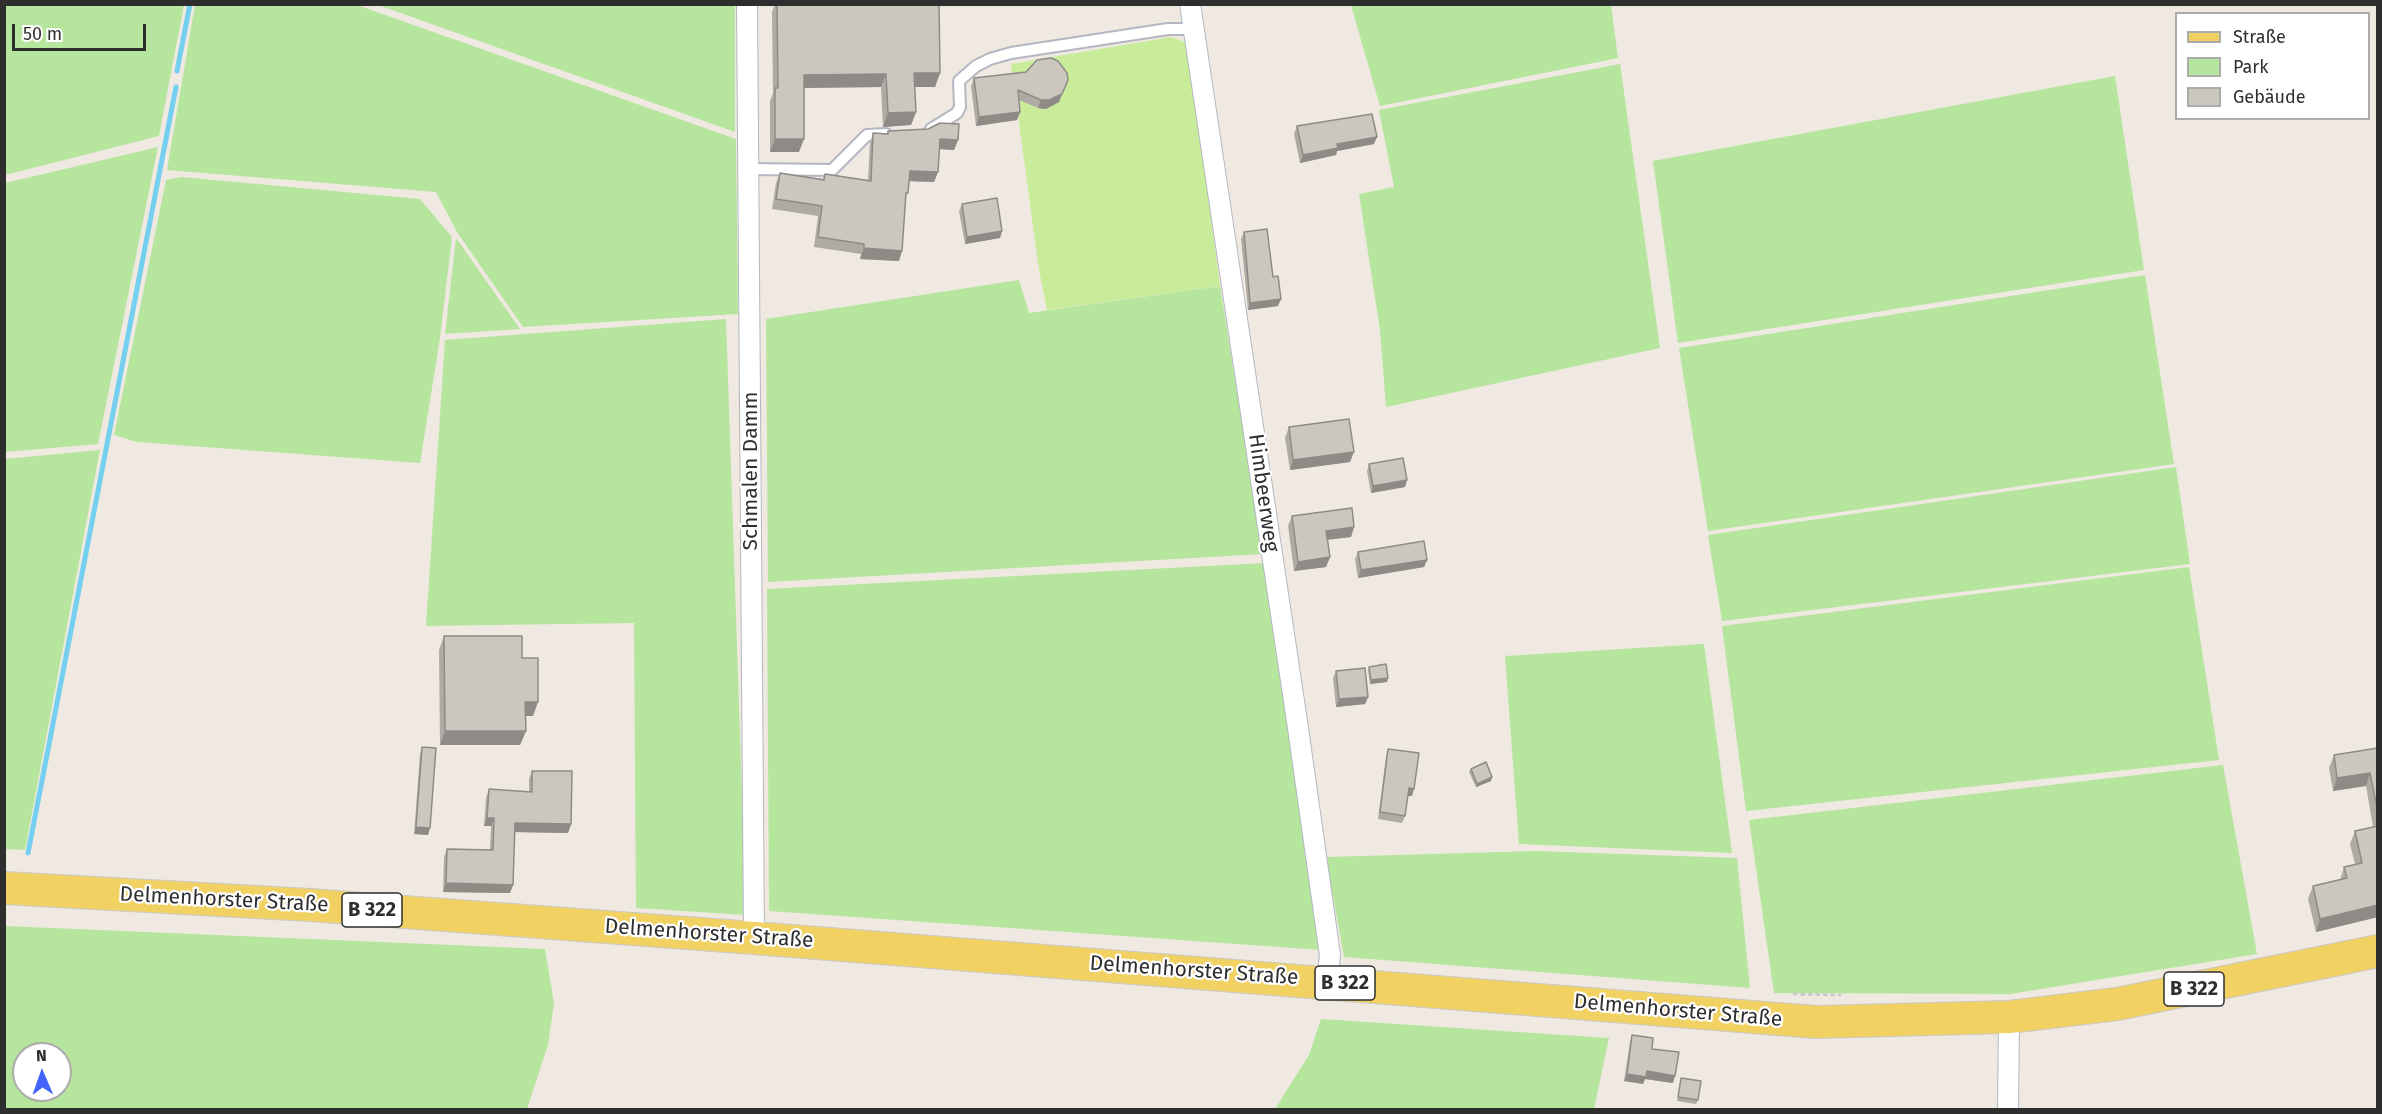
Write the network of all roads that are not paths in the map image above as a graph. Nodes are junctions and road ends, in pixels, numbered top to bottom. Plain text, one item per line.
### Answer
1 (747, 4) edge
2 (1190, 4) edge
3 (1194, 29) junction
4 (923, 132) edge
5 (901, 134) edge
6 (748, 169) junction
7 (4, 888) edge
8 (754, 938) junction
9 (2378, 951) edge
10 (1327, 982) junction
11 (2009, 1017) junction
12 (2008, 1110) edge

1 - 6 street, Schmalen Damm
2 - 3 street, Himbeerweg
3 - 4 lane
3 - 10 street, Himbeerweg
5 - 6 lane
6 - 8 street, Schmalen Damm
7 - 8 main road, Delmenhorster Straße / B 322
8 - 10 main road, Delmenhorster Straße / B 322
9 - 11 main road, Delmenhorster Straße / B 322
10 - 11 main road, Delmenhorster Straße / B 322
11 - 12 street

